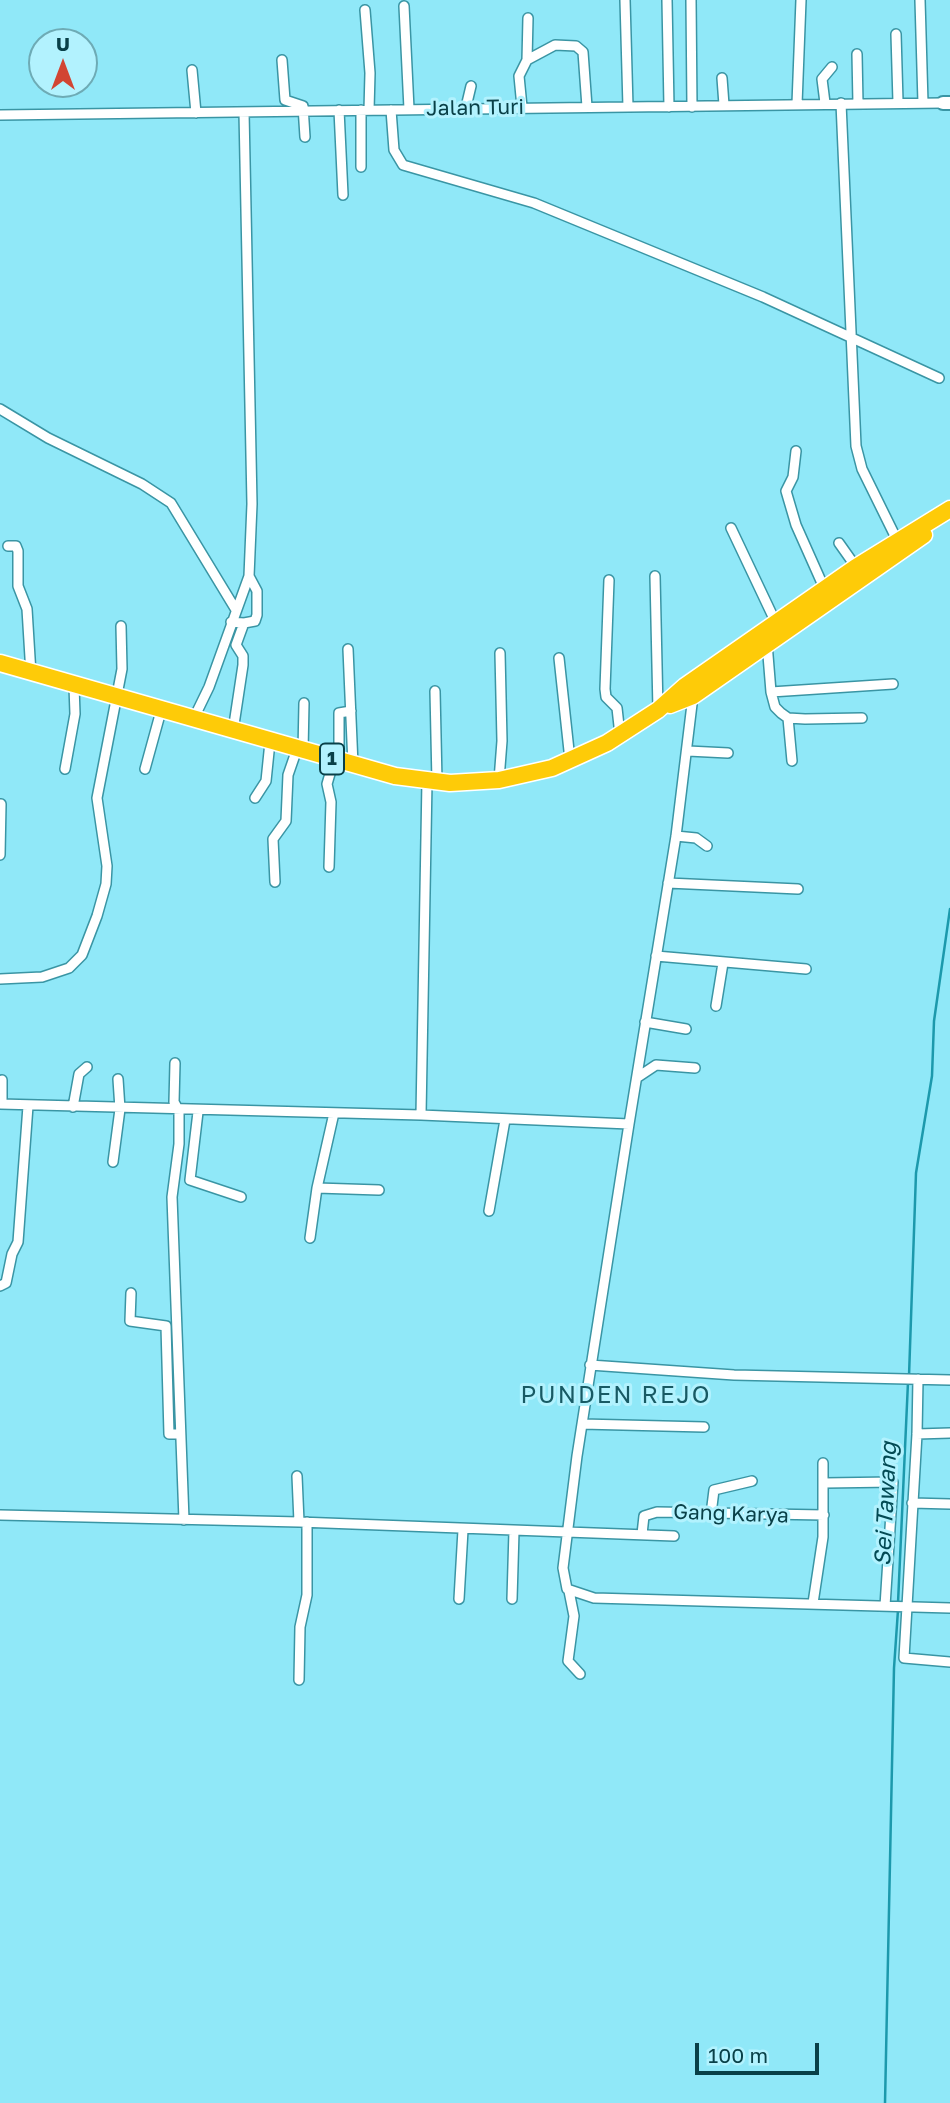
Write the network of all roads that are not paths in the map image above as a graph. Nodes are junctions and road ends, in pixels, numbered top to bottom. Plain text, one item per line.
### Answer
1 (625, 0) edge
2 (667, 0) edge
3 (691, 0) edge
4 (801, 0) edge
5 (920, 0) edge
6 (404, 6) dead end
7 (365, 10) dead end
8 (528, 18) dead end
9 (896, 33) dead end
10 (857, 54) dead end
11 (282, 60) dead end
12 (527, 60) junction
13 (832, 67) dead end
14 (192, 70) dead end
15 (722, 78) dead end
16 (471, 86) dead end
17 (898, 102) junction
18 (825, 103) junction
19 (841, 103) junction
20 (923, 103) junction
21 (947, 103) edge
22 (797, 104) junction
23 (858, 104) junction
24 (724, 105) junction
25 (466, 107) junction
26 (522, 107) junction
27 (587, 107) junction
28 (628, 107) junction
29 (669, 107) junction
30 (692, 107) junction
31 (409, 108) junction
32 (339, 110) junction
33 (365, 110) junction
34 (391, 110) junction
35 (244, 112) junction
36 (304, 112) junction
37 (196, 113) junction
38 (0, 115) edge
39 (305, 137) dead end
40 (361, 167) dead end
41 (343, 195) dead end
42 (852, 337) junction
43 (939, 378) dead end
44 (0, 409) edge
45 (796, 452) dead end
46 (946, 517) edge
47 (731, 528) dead end
48 (897, 540) junction
49 (839, 543) dead end
50 (8, 546) dead end
51 (856, 567) junction
52 (249, 576) junction
53 (655, 576) dead end
54 (609, 580) dead end
55 (825, 590) junction
56 (236, 610) junction
57 (237, 622) junction
58 (776, 623) junction
59 (121, 626) dead end
60 (767, 643) junction
61 (348, 649) dead end
62 (500, 653) dead end
63 (559, 658) dead end
64 (0, 663) edge
65 (31, 674) junction
66 (892, 684) dead end
67 (74, 686) junction
68 (435, 691) dead end
69 (771, 692) junction
70 (693, 696) junction
71 (116, 698) junction
72 (304, 703) dead end
73 (658, 710) junction
74 (161, 711) junction
75 (351, 711) junction
76 (788, 718) junction
77 (862, 718) dead end
78 (193, 720) junction
79 (233, 731) junction
80 (620, 735) junction
81 (270, 742) junction
82 (300, 750) junction
83 (688, 751) junction
84 (728, 753) dead end
85 (570, 760) junction
86 (792, 761) dead end
87 (342, 762) junction
88 (65, 769) dead end
89 (145, 769) dead end
90 (499, 780) junction
91 (432, 782) junction
92 (255, 798) dead end
93 (1, 804) edge
94 (676, 836) junction
95 (707, 846) dead end
96 (0, 855) edge
97 (329, 867) dead end
98 (275, 882) dead end
99 (668, 883) junction
100 (798, 888) dead end
101 (656, 956) junction
102 (723, 963) junction
103 (806, 969) dead end
104 (0, 979) edge
105 (716, 1006) dead end
106 (645, 1022) junction
107 (686, 1028) dead end
108 (175, 1063) dead end
109 (87, 1067) dead end
110 (695, 1068) dead end
111 (638, 1077) junction
112 (118, 1079) dead end
113 (2, 1080) dead end
114 (1, 1104) edge
115 (28, 1106) junction
116 (73, 1107) junction
117 (120, 1109) junction
118 (179, 1111) junction
119 (198, 1112) junction
120 (334, 1113) junction
121 (421, 1115) junction
122 (505, 1120) junction
123 (629, 1124) junction
124 (113, 1162) dead end
125 (317, 1188) junction
126 (379, 1190) dead end
127 (241, 1197) dead end
128 (489, 1211) dead end
129 (310, 1238) dead end
130 (0, 1286) edge
131 (131, 1293) dead end
132 (590, 1364) junction
133 (915, 1379) junction
134 (950, 1380) edge
135 (582, 1424) junction
136 (704, 1427) dead end
137 (950, 1433) edge
138 (180, 1434) junction
139 (917, 1434) junction
140 (823, 1463) dead end
141 (297, 1476) dead end
142 (752, 1481) dead end
143 (825, 1483) junction
144 (912, 1503) junction
145 (950, 1504) edge
146 (711, 1514) junction
147 (0, 1515) edge
148 (824, 1515) junction
149 (184, 1520) junction
150 (303, 1522) junction
151 (463, 1530) junction
152 (514, 1531) junction
153 (567, 1533) junction
154 (642, 1534) junction
155 (674, 1536) dead end
156 (569, 1591) junction
157 (459, 1599) dead end
158 (512, 1599) dead end
159 (813, 1603) junction
160 (886, 1606) junction
161 (908, 1607) junction
162 (950, 1608) edge
163 (950, 1662) edge
164 (580, 1674) dead end
165 (299, 1680) dead end

1 - 28 street
2 - 29 street
3 - 30 street
4 - 22 street
5 - 20 street
6 - 31 street
7 - 33 street
8 - 12 street
9 - 17 street
10 - 23 street
11 - 36 street
12 - 26 street
12 - 27 street
13 - 18 street
14 - 37 street
15 - 24 street
16 - 25 street
17 - 20 street, Jalan Turi
17 - 23 street, Jalan Turi
18 - 19 street, Jalan Turi
18 - 22 street, Jalan Turi
19 - 23 street, Jalan Turi
19 - 42 street
20 - 21 street, Jalan Turi
22 - 24 street, Jalan Turi
24 - 30 street, Jalan Turi
25 - 26 street, Jalan Turi
25 - 31 street, Jalan Turi
26 - 27 street, Jalan Turi
27 - 28 street, Jalan Turi
28 - 29 street, Jalan Turi
29 - 30 street, Jalan Turi
31 - 34 street, Jalan Turi
32 - 33 street, Jalan Turi
32 - 36 street, Jalan Turi
32 - 41 street
33 - 34 street, Jalan Turi
33 - 40 street
34 - 42 street
35 - 36 street, Jalan Turi
35 - 37 street, Jalan Turi
35 - 52 street
36 - 39 street
37 - 38 street, Jalan Turi
42 - 43 street
42 - 48 street
44 - 56 street
45 - 55 street
46 - 48 highway, 1
46 - 60 highway, 1
47 - 58 street
48 - 51 highway, 1
49 - 51 street
50 - 65 street
51 - 55 highway, 1
52 - 56 street
52 - 57 street
53 - 73 street
54 - 80 street
55 - 58 highway, 1
56 - 57 street
57 - 78 street
57 - 79 street
58 - 73 highway, 1
59 - 71 street
60 - 69 street
60 - 70 highway, 1
61 - 75 street
62 - 90 street
63 - 85 street
64 - 65 highway, 1
65 - 67 highway, 1
66 - 69 street
67 - 71 highway, 1
67 - 88 street
68 - 91 street
69 - 76 street
70 - 73 highway, 1
70 - 83 street
71 - 74 highway, 1
71 - 104 street
72 - 82 street
73 - 80 highway, 1
74 - 78 highway, 1
74 - 89 street
75 - 87 street
75 - 87 street
76 - 77 street
76 - 86 street
78 - 79 highway, 1
79 - 81 highway, 1
80 - 85 highway, 1
81 - 82 highway, 1
81 - 92 street
82 - 87 highway, 1
82 - 98 street
83 - 84 street
83 - 94 street
85 - 90 highway, 1
87 - 91 highway, 1
87 - 97 street
90 - 91 highway, 1
91 - 121 street
93 - 96 street
94 - 95 street
94 - 99 street
99 - 100 street
99 - 101 street
101 - 102 street
101 - 106 street
102 - 103 street
102 - 105 street
106 - 107 street
106 - 111 street
108 - 118 street
109 - 116 street
110 - 111 street
111 - 123 street
112 - 117 street
113 - 114 street
114 - 115 street
115 - 116 street
115 - 130 street
116 - 117 street
117 - 118 street
117 - 124 street
118 - 119 street
118 - 138 street
119 - 120 street
119 - 127 street
120 - 121 street
120 - 125 street
121 - 122 street
122 - 123 street
122 - 128 street
123 - 132 street
125 - 126 street
125 - 129 street
131 - 138 street
132 - 133 street
132 - 135 street
133 - 134 street
133 - 139 street
135 - 136 street
135 - 153 street
137 - 139 street
138 - 149 street
139 - 144 street
140 - 143 street
141 - 150 street
142 - 146 street
143 - 148 street
143 - 160 street
144 - 145 street
144 - 161 street
146 - 148 street, Gang Karya
146 - 154 street, Gang Karya
147 - 149 street
148 - 159 street
149 - 150 street
150 - 151 street
150 - 165 street
151 - 152 street
151 - 157 street
152 - 153 street
152 - 158 street
153 - 154 street
153 - 156 street
154 - 155 street
156 - 159 street
156 - 164 street
159 - 160 street
160 - 161 street
161 - 162 street
161 - 163 street

